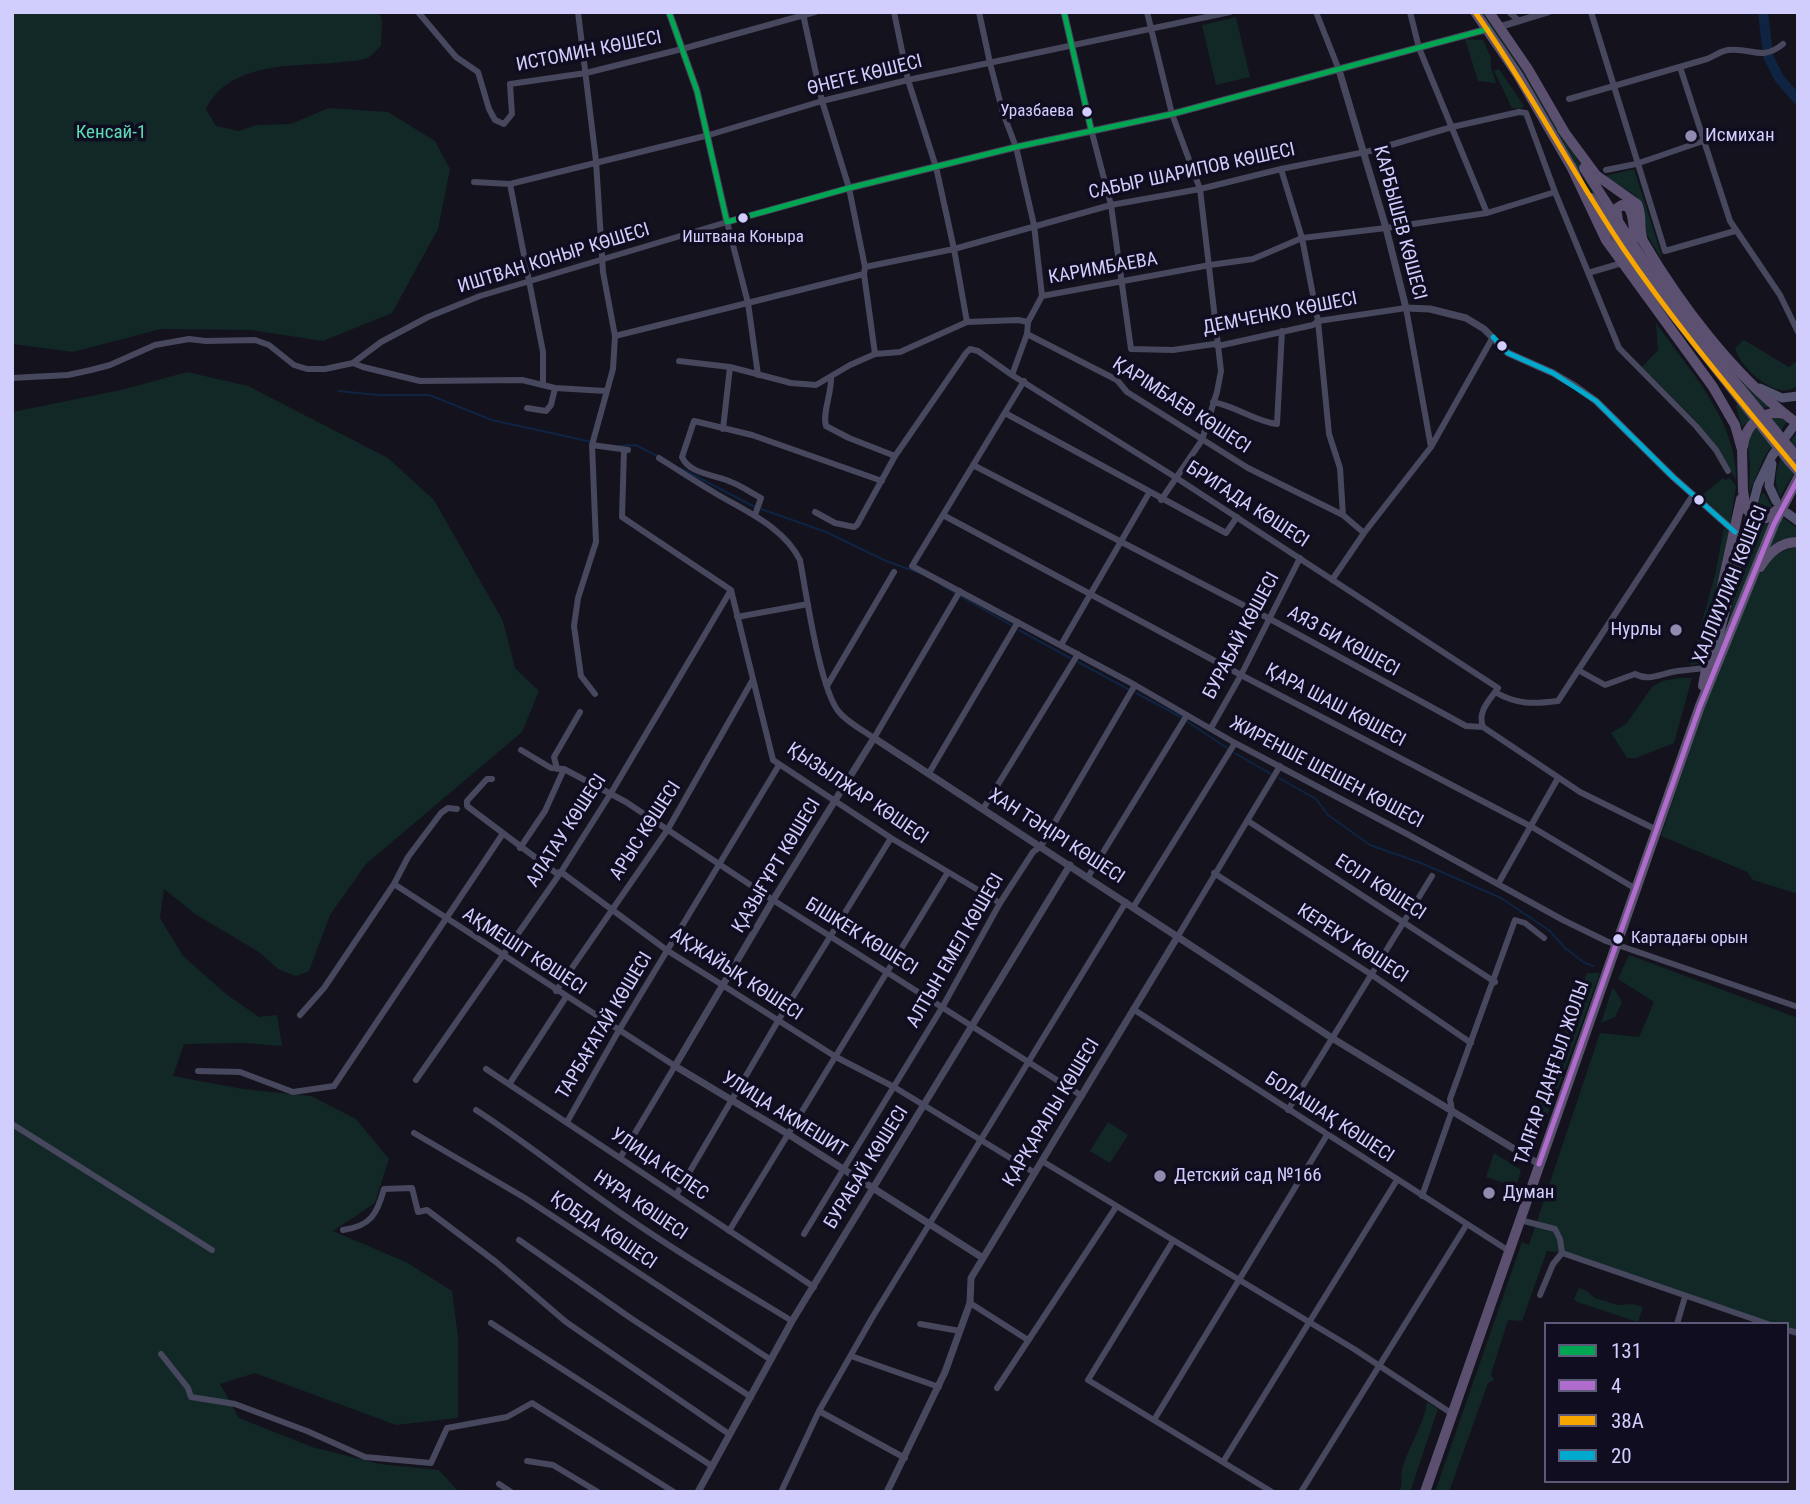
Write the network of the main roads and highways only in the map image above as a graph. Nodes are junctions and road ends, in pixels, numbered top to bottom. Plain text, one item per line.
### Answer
1 (1475, 12) edge
2 (1489, 12) edge
3 (1562, 129) junction
4 (1571, 166) junction
5 (1622, 230) junction
6 (1642, 267) junction
7 (1752, 383) junction
8 (1798, 396) edge
9 (1792, 421) edge
10 (1735, 425) junction
11 (1742, 450) junction
12 (1794, 458) edge
13 (1798, 471) edge
14 (1797, 479) edge
15 (1743, 491) junction
16 (1781, 501) junction
17 (1783, 514) junction
18 (1798, 521) edge
19 (1798, 542) edge
20 (1745, 596) junction
21 (1700, 706) junction
22 (1425, 1492) edge

1 - 4 main road
2 - 3 main road
3 - 5 main road
3 - 7 main road
4 - 6 main road
4 - 10 main road
5 - 6 main road
5 - 10 main road
6 - 12 main road, bridge
7 - 8 main road
7 - 9 main road
9 - 11 main road
9 - 16 main road
9 - 21 main road, ХАЛЛИУЛИН КӨШЕСІ
10 - 11 main road
11 - 15 main road
12 - 13 main road
14 - 16 main road, ХАЛЛИУЛИН КӨШЕСІ
15 - 16 main road
15 - 21 main road, ХАЛЛИУЛИН КӨШЕСІ
16 - 17 main road, ХАЛЛИУЛИН КӨШЕСІ
17 - 18 main road
17 - 20 main road, ХАЛЛИУЛИН КӨШЕСІ
19 - 20 main road
20 - 21 main road, ХАЛЛИУЛИН КӨШЕСІ
21 - 22 main road, ТАЛҒАР ДАҢҒЫЛ ЖОЛЫ

